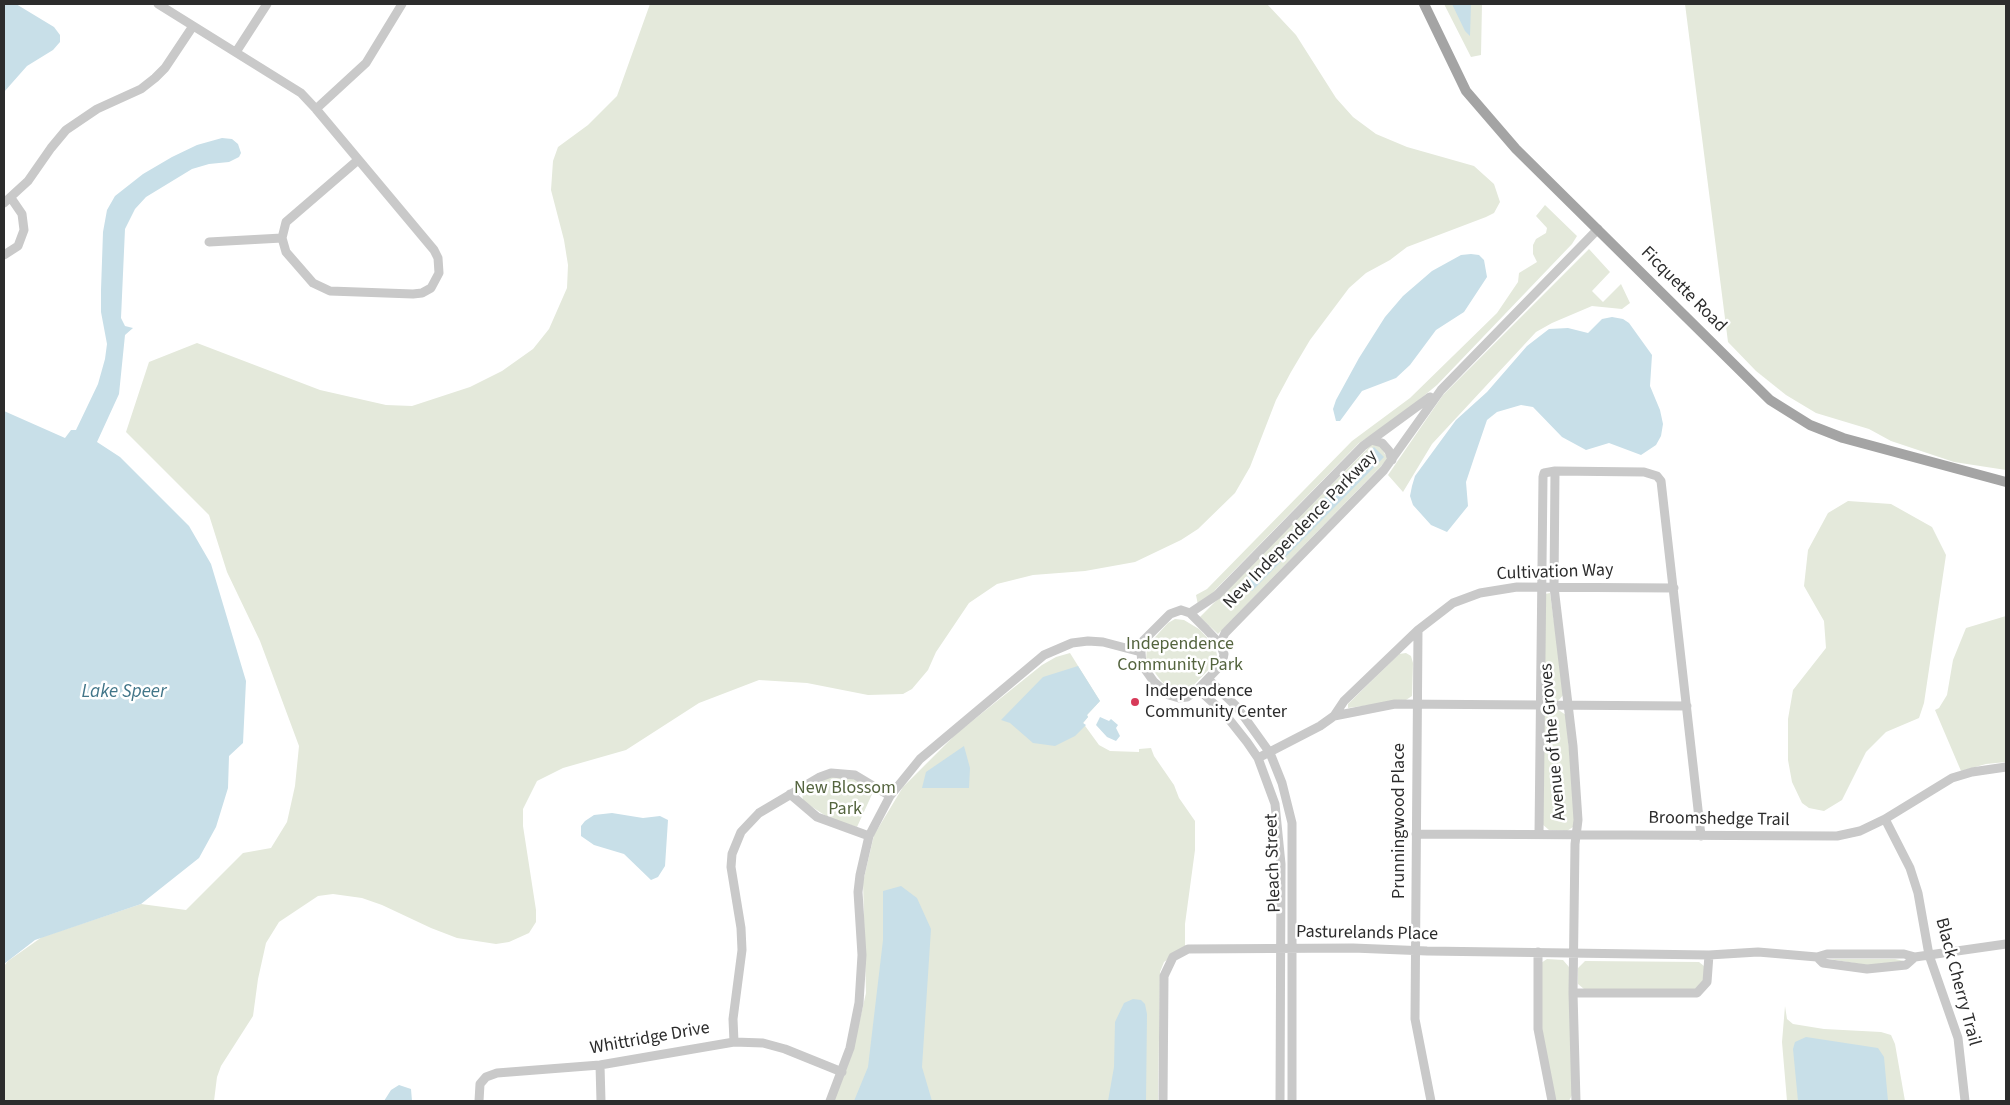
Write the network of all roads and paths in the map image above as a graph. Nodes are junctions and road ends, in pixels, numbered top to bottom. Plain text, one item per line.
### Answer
1 (158, 4) edge
2 (267, 4) edge
3 (402, 4) edge
4 (1424, 4) edge
5 (193, 26) junction
6 (236, 52) junction
7 (316, 109) junction
8 (358, 160) junction
9 (7, 200) edge
10 (1598, 229) junction
11 (282, 238) junction
12 (209, 242) dead end
13 (4, 255) edge
14 (1441, 390) junction
15 (1371, 440) junction
16 (1392, 460) junction
17 (1555, 471) junction
18 (2006, 482) edge
19 (1542, 587) junction
20 (1554, 587) junction
21 (1674, 588) junction
22 (1190, 613) junction
23 (1418, 630) junction
24 (1220, 644) junction
25 (1141, 652) junction
26 (1208, 679) junction
27 (1198, 689) junction
28 (1418, 704) junction
29 (1540, 705) junction
30 (1568, 705) junction
31 (1687, 706) junction
32 (1334, 716) junction
33 (1270, 753) junction
34 (1258, 758) junction
35 (2006, 768) edge
36 (790, 794) junction
37 (890, 796) junction
38 (1885, 819) junction
39 (1416, 834) junction
40 (1539, 834) junction
41 (1577, 834) junction
42 (869, 836) junction
43 (1701, 836) junction
44 (2006, 944) edge
45 (1293, 948) junction
46 (1281, 949) junction
47 (1416, 950) junction
48 (1538, 952) junction
49 (1574, 954) junction
50 (1709, 955) junction
51 (1929, 955) junction
52 (1817, 957) junction
53 (1915, 958) junction
54 (1574, 993) junction
55 (734, 1042) junction
56 (600, 1066) junction
57 (842, 1072) junction
58 (479, 1101) edge
59 (601, 1101) edge
60 (830, 1101) edge
61 (1162, 1101) edge
62 (1280, 1101) edge
63 (1292, 1101) edge
64 (1431, 1101) edge
65 (1552, 1101) edge
66 (1576, 1101) edge
67 (1965, 1101) edge

1 - 5 street
2 - 6 street
3 - 7 street
4 - 10 main road, Ficquette Road
5 - 6 street
5 - 9 street
6 - 7 street
7 - 8 street
8 - 11 street
8 - 11 street
9 - 13 street
10 - 14 street, New Independence Parkway
10 - 18 main road, Ficquette Road
11 - 12 street
14 - 15 street, New Independence Parkway
14 - 16 street, New Independence Parkway
15 - 16 street
15 - 22 street, New Independence Parkway
16 - 24 street, New Independence Parkway
17 - 19 street, Avenue of the Groves
17 - 20 street, Avenue of the Groves
17 - 21 street, Avenue of the Groves
19 - 20 street, Cultivation Way
19 - 23 street, Cultivation Way
19 - 29 street, Avenue of the Groves
20 - 21 street, Cultivation Way
20 - 30 street, Avenue of the Groves
21 - 31 street, Avenue of the Groves
22 - 24 street
22 - 25 street
23 - 28 street, Prunningwood Place
23 - 32 street, Cultivation Way
24 - 26 street
25 - 27 street
25 - 37 street
26 - 27 street
26 - 33 street, Pleach Street
27 - 34 street, Pleach Street
28 - 29 street, Cultivation Way
28 - 32 street, Cultivation Way
28 - 39 street, Prunningwood Place
29 - 30 street, Cultivation Way
29 - 40 street, Avenue of the Groves
30 - 31 street, Cultivation Way
30 - 41 street, Avenue of the Groves
31 - 43 street, Avenue of the Groves
32 - 33 street, Cultivation Way
33 - 34 street, Cultivation Way
33 - 45 street, Pleach Street
34 - 46 street, Pleach Street
35 - 38 street, Broomshedge Trail
36 - 37 street
36 - 42 street
36 - 55 street
37 - 42 street
38 - 43 street, Broomshedge Trail
38 - 51 street, Black Cherry Trail
39 - 40 street, Broomshedge Trail
39 - 47 street, Prunningwood Place
40 - 41 street, Broomshedge Trail
41 - 43 street, Broomshedge Trail
41 - 49 street, Avenue of the Groves
42 - 57 street
44 - 51 street, Pasturelands Place
45 - 46 street, Pasturelands Place
45 - 47 street, Pasturelands Place
45 - 63 street, Pleach Street
46 - 61 street, Pasturelands Place
46 - 62 street, Pleach Street
47 - 48 street, Pasturelands Place
47 - 64 street, Prunningwood Place
48 - 49 street, Pasturelands Place
48 - 65 street
49 - 50 street, Pasturelands Place
49 - 54 street, Avenue of the Groves
50 - 52 street, Pasturelands Place
50 - 54 street
51 - 53 street, Pasturelands Place
51 - 67 street, Black Cherry Trail
52 - 53 street, Pasturelands Place
52 - 53 street, Pasturelands Place
54 - 66 street, Avenue of the Groves
55 - 56 street, Whittridge Drive
55 - 57 street, Whittridge Drive
56 - 58 street, Whittridge Drive
56 - 59 street
57 - 60 street

